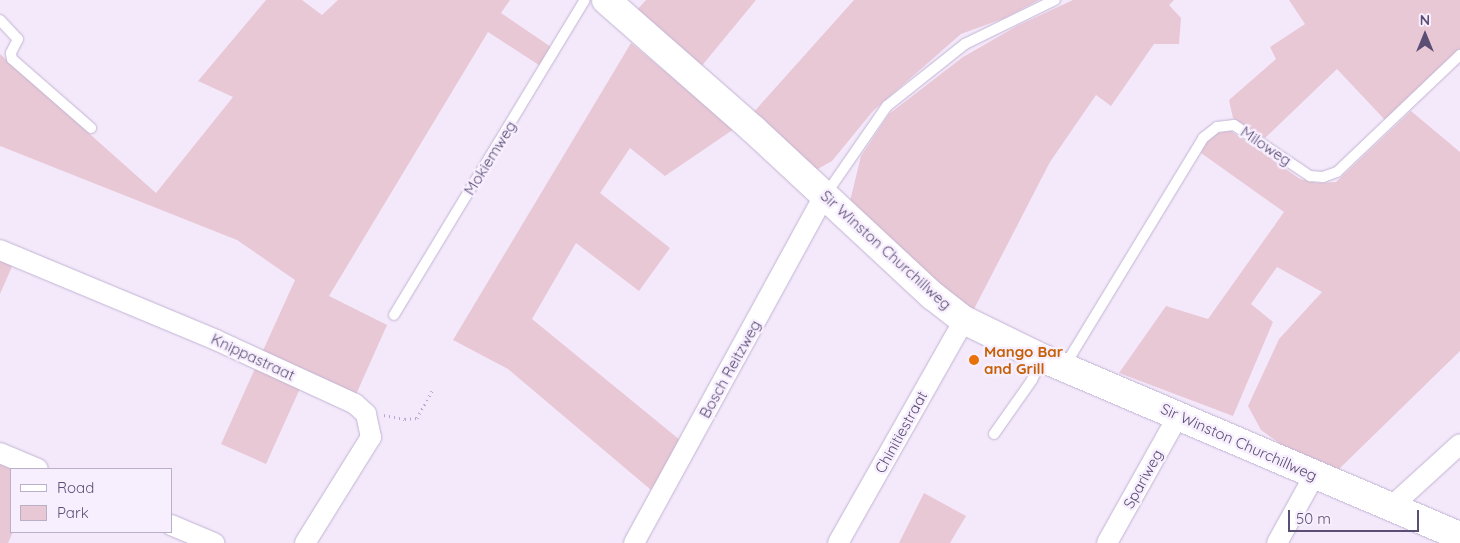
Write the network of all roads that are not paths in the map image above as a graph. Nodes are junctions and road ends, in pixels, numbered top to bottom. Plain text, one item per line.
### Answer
1 (585, 0) edge
2 (606, 0) edge
3 (1055, 0) edge
4 (0, 20) edge
5 (1460, 55) edge
6 (91, 128) dead end
7 (825, 194) junction
8 (0, 250) edge
9 (394, 315) dead end
10 (964, 320) junction
11 (1053, 362) junction
12 (1178, 414) junction
13 (994, 434) dead end
14 (1460, 444) edge
15 (0, 453) edge
16 (36, 468) edge
17 (1314, 476) junction
18 (1391, 507) junction
19 (172, 525) edge
20 (1460, 536) edge
21 (214, 543) edge
22 (305, 543) edge
23 (634, 543) edge
24 (838, 543) edge
25 (1107, 543) edge
26 (1277, 543) edge

1 - 9 lane, Mokiemweg
2 - 7 street, Sir Winston Churchillweg
3 - 7 lane
4 - 6 lane
5 - 11 lane, Miloweg
7 - 10 street, Sir Winston Churchillweg
7 - 23 street, Bosch Reitzweg
8 - 22 street, Knippastraat
10 - 11 street, Sir Winston Churchillweg
10 - 24 street, Chinitiestraat
11 - 12 street, Sir Winston Churchillweg
11 - 13 lane, Miloweg
12 - 17 street, Sir Winston Churchillweg
12 - 25 street, Spariweg
14 - 18 street
15 - 16 street
17 - 18 street, Sir Winston Churchillweg
17 - 26 street
18 - 20 street, Sir Winston Churchillweg
19 - 21 street

